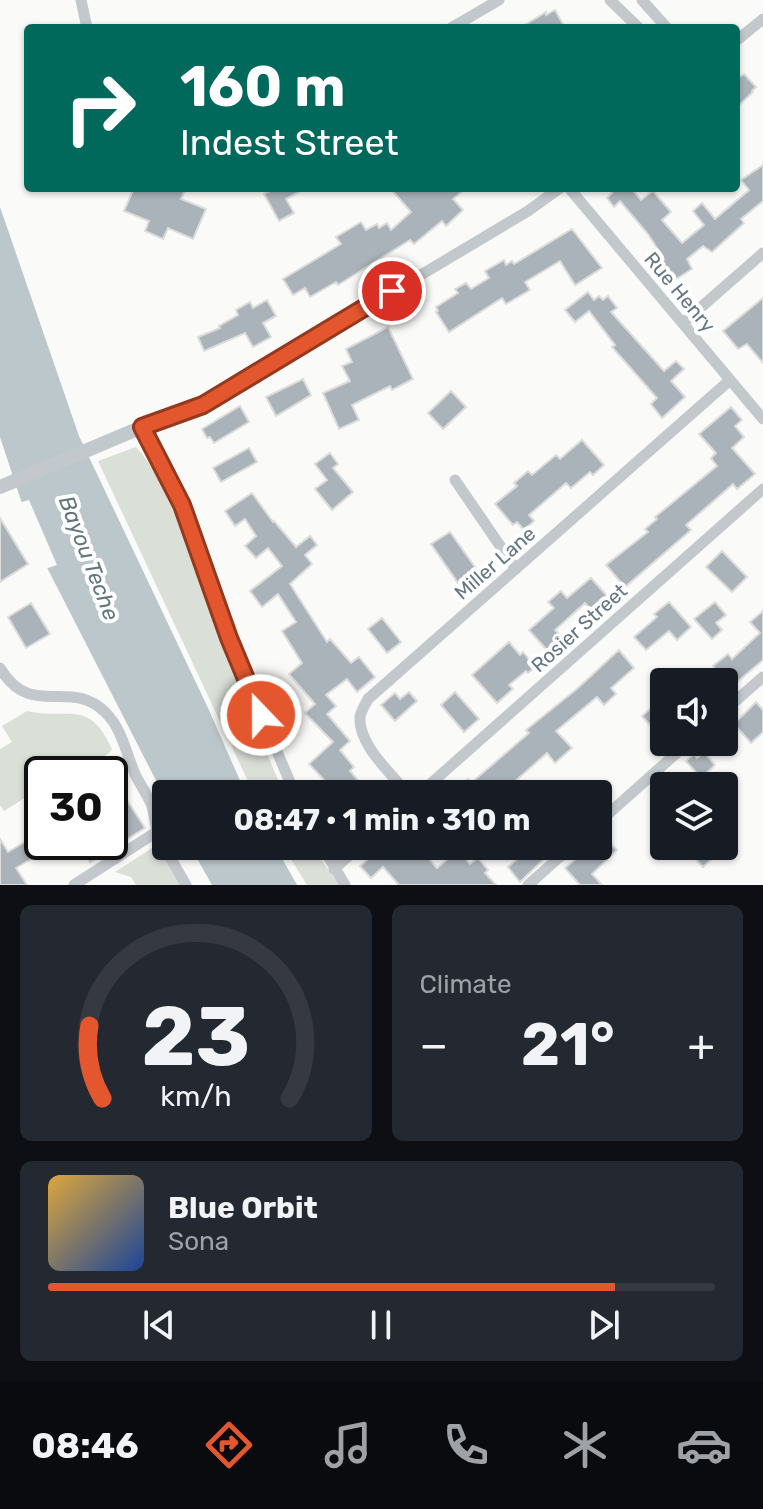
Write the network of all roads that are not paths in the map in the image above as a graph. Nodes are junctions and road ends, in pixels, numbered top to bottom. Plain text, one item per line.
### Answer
1 (81, 0) edge
2 (499, 0) edge
3 (610, 0) edge
4 (642, 0) edge
5 (763, 19) edge
6 (86, 24) edge
7 (458, 24) edge
8 (635, 24) edge
9 (663, 24) edge
10 (740, 38) edge
11 (554, 192) edge
12 (572, 192) edge
13 (763, 253) edge
14 (683, 323) junction
15 (730, 380) junction
16 (763, 419) edge
17 (142, 427) junction
18 (455, 480) dead end
19 (0, 487) edge
20 (763, 489) edge
21 (516, 569) junction
22 (0, 668) edge
23 (763, 677) edge
24 (738, 699) edge
25 (673, 756) edge
26 (289, 780) edge
27 (397, 780) edge
28 (435, 780) edge
29 (152, 809) edge
30 (612, 811) edge
31 (152, 835) edge
32 (173, 860) edge
33 (329, 860) edge
34 (344, 860) edge
35 (556, 860) edge
36 (334, 869) junction
37 (74, 885) edge
38 (186, 885) edge
39 (345, 885) edge
40 (528, 885) edge

1 - 6 street
2 - 7 street
3 - 8 street
4 - 9 street
5 - 10 street
11 - 17 street
12 - 14 street, Rue Henry
13 - 14 street
14 - 15 street, Rue Henry
15 - 16 street, Rue Henry
15 - 21 street, Miller Lane
17 - 19 street
17 - 26 street
18 - 21 street
20 - 28 street, Rosier Street
21 - 27 street, Miller Lane
22 - 29 street
23 - 24 street
25 - 30 street
31 - 37 street
32 - 38 street
33 - 36 street
34 - 36 street
35 - 40 street
36 - 39 street

